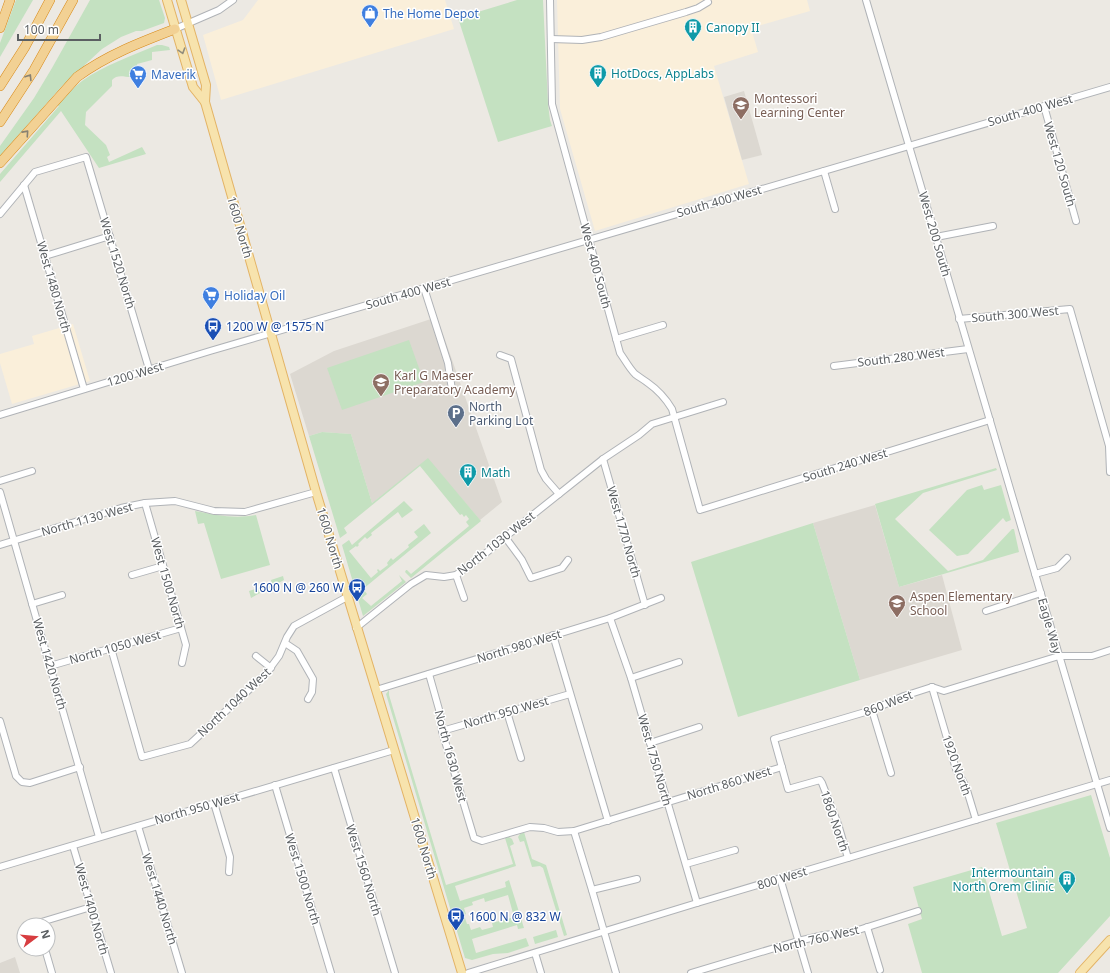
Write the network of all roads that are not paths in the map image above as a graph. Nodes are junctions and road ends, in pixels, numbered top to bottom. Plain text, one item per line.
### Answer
1 (10, 0) edge
2 (50, 0) edge
3 (73, 0) edge
4 (167, 0) edge
5 (181, 0) edge
6 (233, 0) edge
7 (550, 0) edge
8 (866, 0) edge
9 (708, 2) dead end
10 (188, 24) junction
11 (0, 28) edge
12 (175, 29) junction
13 (551, 39) junction
14 (0, 86) edge
15 (1110, 87) edge
16 (205, 102) junction
17 (1044, 106) junction
18 (0, 122) edge
19 (909, 146) junction
20 (0, 163) edge
21 (824, 171) junction
22 (24, 185) junction
23 (835, 209) dead end
24 (0, 214) edge
25 (1076, 221) dead end
26 (993, 226) dead end
27 (110, 236) junction
28 (936, 237) junction
29 (590, 240) junction
30 (45, 256) junction
31 (424, 288) junction
32 (960, 319) junction
33 (663, 325) dead end
34 (270, 334) junction
35 (616, 339) junction
36 (968, 349) junction
37 (500, 356) dead end
38 (834, 366) dead end
39 (149, 369) junction
40 (84, 389) junction
41 (452, 390) dead end
42 (723, 402) dead end
43 (0, 415) edge
44 (674, 417) junction
45 (990, 420) junction
46 (1109, 439) edge
47 (603, 459) junction
48 (1003, 467) joint
49 (32, 472) dead end
50 (1110, 472) edge
51 (0, 481) edge
52 (0, 492) edge
53 (316, 492) junction
54 (559, 494) junction
55 (145, 503) junction
56 (700, 510) joint
57 (505, 537) junction
58 (14, 540) junction
59 (0, 545) edge
60 (1067, 558) dead end
61 (568, 560) dead end
62 (163, 566) junction
63 (132, 574) dead end
64 (1035, 574) junction
65 (456, 575) junction
66 (1040, 593) junction
67 (62, 595) dead end
68 (347, 597) junction
69 (464, 598) dead end
70 (661, 598) dead end
71 (32, 604) junction
72 (645, 604) junction
73 (986, 611) dead end
74 (610, 618) junction
75 (181, 628) junction
76 (356, 628) junction
77 (553, 636) junction
78 (285, 643) junction
79 (111, 648) junction
80 (1110, 650) edge
81 (256, 656) dead end
82 (1059, 656) junction
83 (678, 662) dead end
84 (182, 663) dead end
85 (50, 666) junction
86 (271, 668) junction
87 (428, 674) junction
88 (631, 678) junction
89 (932, 687) junction
90 (376, 690) junction
91 (570, 694) junction
92 (308, 699) dead end
93 (872, 710) junction
94 (507, 712) junction
95 (0, 721) edge
96 (699, 728) dead end
97 (442, 730) junction
98 (803, 730) joint
99 (650, 743) junction
100 (394, 750) junction
101 (521, 758) dead end
102 (80, 767) junction
103 (782, 767) junction
104 (334, 768) junction
105 (891, 774) dead end
106 (1110, 780) edge
107 (1097, 784) junction
108 (274, 786) junction
109 (667, 802) junction
110 (214, 803) junction
111 (608, 820) junction
112 (976, 820) junction
113 (138, 826) junction
114 (1110, 828) edge
115 (574, 831) junction
116 (99, 837) junction
117 (474, 838) joint
118 (73, 846) junction
119 (735, 850) dead end
120 (848, 858) junction
121 (686, 864) junction
122 (0, 867) edge
123 (229, 872) dead end
124 (780, 878) junction
125 (637, 879) dead end
126 (592, 890) junction
127 (697, 903) junction
128 (91, 907) junction
129 (918, 911) dead end
130 (56, 918) edge
131 (867, 927) junction
132 (604, 932) junction
133 (1110, 940) edge
134 (798, 941) junction
135 (535, 953) junction
136 (47, 957) edge
137 (880, 970) dead end
138 (52, 973) edge
139 (111, 973) edge
140 (182, 973) edge
141 (331, 973) edge
142 (395, 973) edge
143 (462, 973) edge
144 (468, 973) edge
145 (541, 973) edge
146 (616, 973) edge
147 (691, 973) edge
148 (808, 973) edge
149 (1080, 973) edge

1 - 11 highway
2 - 14 highway
18 -> 3 highway
4 - 12 main road, 1600 North
5 - 10 main road, 1600 North
6 - 10 street
7 - 13 street, West 400 South
8 - 19 street, West 200 South
9 - 13 street
10 - 12 street
10 - 16 main road, 1600 North
12 -> 16 main road, 1600 North
20 -> 12 highway
13 - 29 street, West 400 South
15 - 17 street, South 400 West
16 - 34 main road, 1600 North
17 - 19 street, South 400 West
17 - 25 street, West 120 South
19 - 21 street, South 400 West
19 - 28 street, West 200 South
21 - 23 street
21 - 29 street, South 400 West
22 - 24 street
22 - 27 street, West 1520 North
22 - 30 street, West 1480 North
26 - 28 street
27 - 30 street
27 - 39 street, West 1520 North
28 - 32 street, West 200 South
29 - 31 street, South 400 West
29 - 35 street, West 400 South
30 - 40 street, West 1480 North
31 - 34 street, South 400 West
31 - 41 street
32 - 36 street, West 200 South
32 - 46 street, South 300 West
33 - 35 street
34 - 39 street, 1200 West
34 - 53 main road, 1600 North
35 - 44 street, West 400 South
36 - 38 street, South 280 West
36 - 45 street, West 200 South
37 - 54 street
39 - 40 street, 1200 West
40 - 43 street, 1200 West
42 - 44 street
44 - 47 street, North 1030 West
44 - 56 street, West 400 South
45 - 48 street, West 200 South
45 - 56 street, South 240 West
46 - 50 street
47 - 54 street, North 1030 West
47 - 72 street, West 1770 North
48 - 64 street, Eagle Way
49 - 51 street
52 - 58 street, West 1420 North
53 - 55 street, North 1130 West
53 - 68 main road, 1600 North
54 - 57 street, North 1030 West
55 - 58 street, North 1130 West
55 - 62 street, West 1500 North
57 - 61 street
57 - 65 street, North 1030 West
58 - 59 street, North 1130 West
58 - 71 street, West 1420 North
60 - 64 street
62 - 63 street
62 - 75 street, West 1500 North
64 - 66 street, Eagle Way
65 - 69 street
65 - 76 street, North 1030 West
66 - 73 street
66 - 82 street, Eagle Way
67 - 71 street
68 - 76 main road, 1600 North
68 - 78 street, North 1040 West
70 - 72 street, North 980 West
71 - 85 street, West 1420 North
72 - 74 street, North 980 West
74 - 77 street, North 980 West
74 - 88 street, West 1750 North
75 - 79 street, North 1050 West
75 - 84 street, West 1500 North
76 - 90 main road, 1600 North
77 - 87 street, North 980 West
77 - 91 street
78 - 86 street, North 1040 West
78 - 92 street
79 - 85 street, North 1050 West
79 - 86 street, North 1040 West
80 - 82 street
81 - 86 street
82 - 89 street
82 - 107 street, Eagle Way
83 - 88 street
85 - 102 street, West 1420 North
87 - 90 street, North 980 West
87 - 97 street, North 1630 West
88 - 99 street, West 1750 North
89 - 93 street, 860 West
89 - 112 street, 1920 North
90 - 100 main road, 1600 North
91 - 94 street, North 950 West
91 - 111 street
93 - 98 street, 860 West
93 - 105 street
94 - 97 street, North 950 West
94 - 101 street
95 - 102 street
96 - 99 street
97 - 117 street, North 1630 West
98 - 103 street, 1860 North
99 - 109 street, West 1750 North
100 - 104 street, North 950 West
100 - 143 main road, 1600 North
102 - 116 street, West 1420 North
103 - 109 street, North 860 West
103 - 120 street, 1860 North
104 - 108 street, North 950 West
104 - 142 street, West 1560 North
106 - 107 street, 800 West
107 - 112 street, 800 West
107 - 114 street, Eagle Way
108 - 110 street, North 950 West
108 - 141 street, West 1500 North
109 - 111 street, North 860 West
109 - 121 street, West 1750 North
110 - 113 street, North 950 West
110 - 123 street
111 - 115 street, North 860 West
112 - 120 street, 800 West
113 - 116 street, North 950 West
113 - 140 street, West 1440 North
115 - 117 street, North 860 West
115 - 126 street
116 - 118 street, North 950 West
118 - 122 street, North 950 West
118 - 128 street, West 1400 North
119 - 121 street
120 - 124 street, 800 West
121 - 127 street, West 1750 North
124 - 127 street, 800 West
124 - 134 street
125 - 126 street
126 - 132 street
127 - 132 street, 800 West
128 - 130 street
128 - 139 street, West 1400 North
129 - 131 street, North 760 West
131 - 134 street, North 760 West
131 - 137 street
132 - 135 street, 800 West
132 - 146 street
133 - 149 main road
134 - 147 street, North 760 West
134 - 148 street
135 - 144 street, 800 West
135 - 145 street
136 - 138 street

